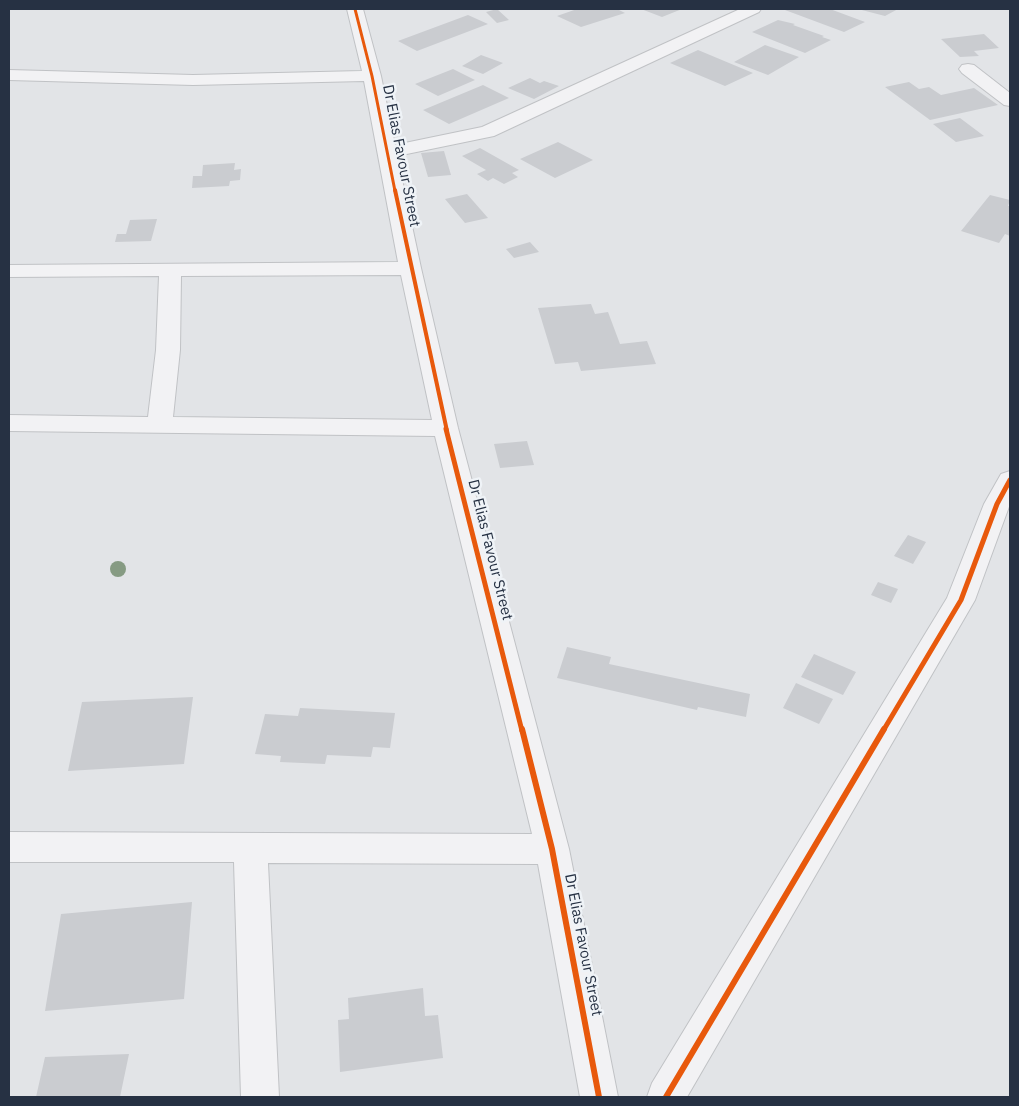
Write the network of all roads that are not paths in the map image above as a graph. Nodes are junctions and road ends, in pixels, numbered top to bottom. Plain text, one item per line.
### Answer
1 (356, 9) edge
2 (753, 9) edge
3 (968, 69) dead end
4 (9, 76) edge
5 (372, 76) junction
6 (1010, 101) edge
7 (388, 152) junction
8 (410, 268) junction
9 (170, 269) junction
10 (9, 271) edge
11 (9, 423) edge
12 (160, 424) junction
13 (446, 428) junction
14 (1010, 480) edge
15 (9, 848) edge
16 (250, 848) junction
17 (552, 849) junction
18 (260, 1097) edge
19 (599, 1097) edge
20 (666, 1097) edge

1 - 5 street, Dr Elias Favour Street
2 - 7 street
3 - 6 street
4 - 5 street
5 - 7 street, Dr Elias Favour Street
7 - 8 street, Dr Elias Favour Street
8 - 9 street
8 - 13 street, Dr Elias Favour Street
9 - 10 street
9 - 12 street
11 - 12 street
12 - 13 street
13 - 17 street, Dr Elias Favour Street
14 - 20 street
15 - 16 street
16 - 17 street
16 - 18 street
17 - 19 street, Dr Elias Favour Street

